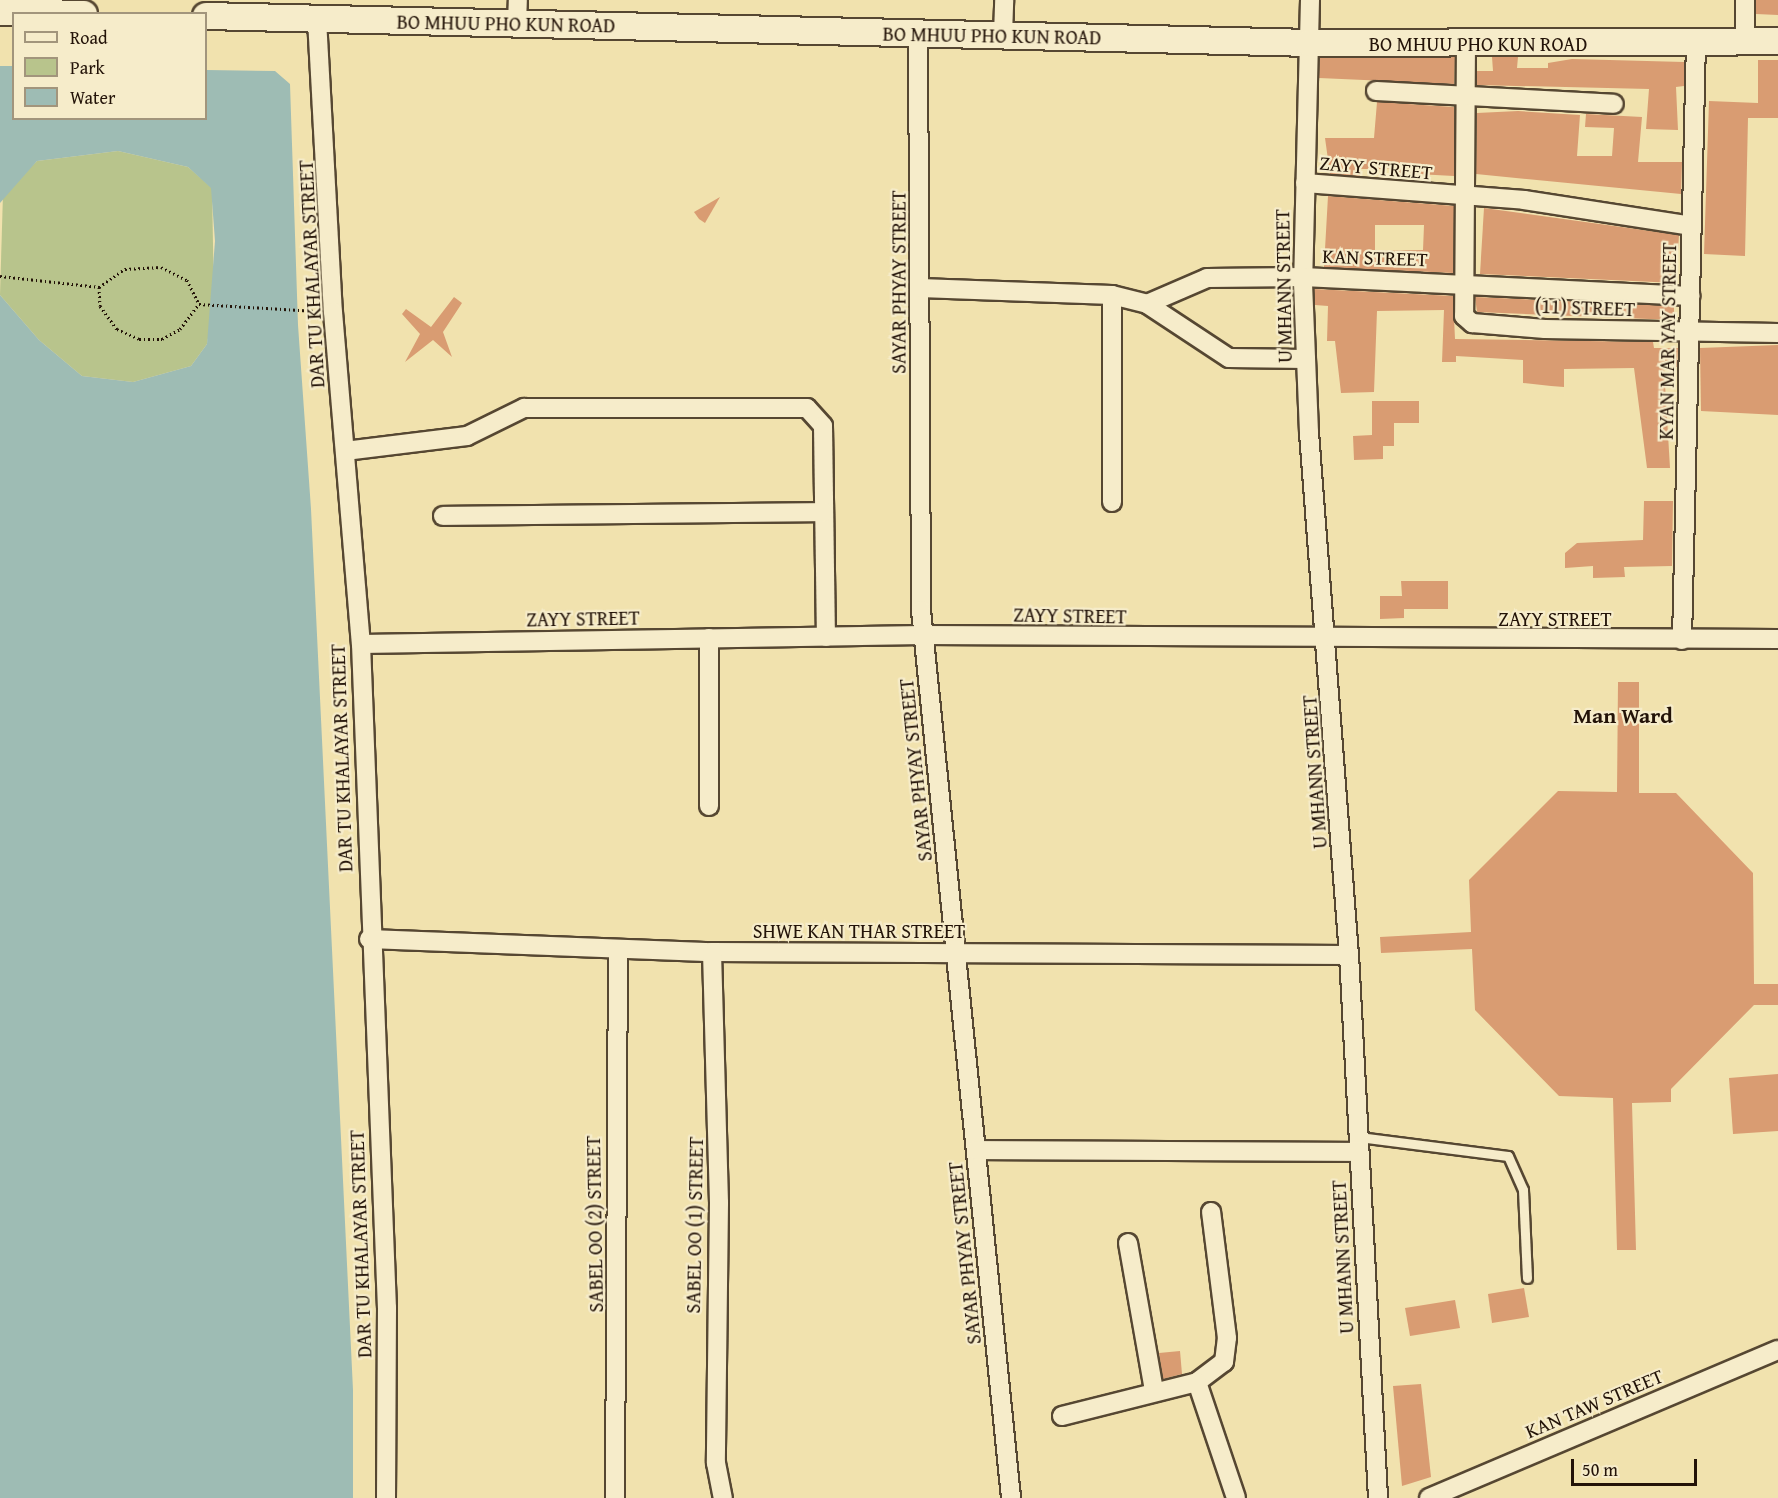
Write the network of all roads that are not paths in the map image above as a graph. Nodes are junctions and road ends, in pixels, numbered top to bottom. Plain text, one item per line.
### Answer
1 (1004, 0) edge
2 (1310, 0) edge
3 (1745, 0) edge
4 (517, 12) edge
5 (207, 16) edge
6 (317, 19) junction
7 (918, 33) junction
8 (1003, 35) junction
9 (1778, 41) edge
10 (1696, 42) junction
11 (1745, 42) junction
12 (1466, 43) junction
13 (1309, 44) junction
14 (1376, 91) dead end
15 (1467, 98) junction
16 (1614, 104) dead end
17 (1305, 183) junction
18 (1462, 197) junction
19 (1692, 226) junction
20 (1303, 277) junction
21 (1461, 282) junction
22 (920, 288) junction
23 (1112, 295) junction
24 (1691, 296) junction
25 (1147, 304) junction
26 (1690, 331) junction
27 (1778, 333) edge
28 (1306, 359) junction
29 (345, 451) junction
30 (1112, 502) dead end
31 (824, 512) junction
32 (443, 516) dead end
33 (923, 635) junction
34 (826, 637) junction
35 (709, 639) junction
36 (1778, 639) edge
37 (1682, 640) junction
38 (1328, 641) junction
39 (361, 644) junction
40 (709, 806) dead end
41 (369, 939) junction
42 (618, 949) junction
43 (712, 952) junction
44 (957, 952) junction
45 (1349, 955) junction
46 (1359, 1145) junction
47 (976, 1150) junction
48 (1211, 1212) dead end
49 (1128, 1243) dead end
50 (1527, 1278) dead end
51 (1778, 1350) edge
52 (1197, 1382) junction
53 (1154, 1391) junction
54 (1062, 1416) dead end
55 (386, 1498) edge
56 (615, 1498) edge
57 (723, 1498) edge
58 (1010, 1498) edge
59 (1236, 1498) edge
60 (1377, 1498) edge
61 (1428, 1498) edge

1 - 8 street
2 - 13 street, U MHANN STREET
3 - 11 street
4 - 6 street, BO MHUU PHO KUN ROAD
4 - 7 street, BO MHUU PHO KUN ROAD
5 - 6 street, BO MHUU PHO KUN ROAD
6 - 29 street, DAR TU KHALAYAR STREET
7 - 8 street, BO MHUU PHO KUN ROAD
7 - 22 street, SAYAR PHYAY STREET
8 - 13 street, BO MHUU PHO KUN ROAD
9 - 11 street, BO MHUU PHO KUN ROAD
10 - 11 street, BO MHUU PHO KUN ROAD
10 - 12 street, BO MHUU PHO KUN ROAD
10 - 19 street, KYAN MAR YAY STREET
12 - 13 street, BO MHUU PHO KUN ROAD
12 - 15 street
13 - 17 street, U MHANN STREET
14 - 15 street
15 - 16 street
15 - 18 street
17 - 18 street, ZAYY STREET
17 - 20 street, U MHANN STREET
18 - 19 street, ZAYY STREET
18 - 21 street
19 - 24 street, KYAN MAR YAY STREET
20 - 21 street, KAN STREET
20 - 25 street, KAN STREET
20 - 28 street, U MHANN STREET
21 - 24 street, KAN STREET
21 - 26 street, (11) STREET
22 - 23 street
22 - 33 street, SAYAR PHYAY STREET
23 - 25 street
23 - 30 street
24 - 26 street, KYAN MAR YAY STREET
25 - 28 street
26 - 27 street, (11) STREET
26 - 37 street, KYAN MAR YAY STREET
28 - 38 street, U MHANN STREET
29 - 31 street
29 - 39 street, DAR TU KHALAYAR STREET
31 - 32 street
31 - 34 street
33 - 34 street, ZAYY STREET
33 - 38 street, ZAYY STREET
33 - 44 street, SAYAR PHYAY STREET
34 - 35 street, ZAYY STREET
35 - 39 street, ZAYY STREET
35 - 40 street
36 - 37 street, ZAYY STREET
37 - 38 street, ZAYY STREET
38 - 45 street, U MHANN STREET
39 - 41 street, DAR TU KHALAYAR STREET
41 - 42 street, SHWE KAN THAR STREET
41 - 55 street, DAR TU KHALAYAR STREET
42 - 43 street, SHWE KAN THAR STREET
42 - 56 street, SABEL OO (2) STREET
43 - 44 street, SHWE KAN THAR STREET
43 - 57 street, SABEL OO (1) STREET
44 - 45 street, SHWE KAN THAR STREET
44 - 47 street, SAYAR PHYAY STREET
45 - 46 street, U MHANN STREET
46 - 47 street
46 - 50 lane
46 - 60 street, U MHANN STREET
47 - 58 street, SAYAR PHYAY STREET
48 - 52 street
49 - 53 street
51 - 61 street, KAN TAW STREET
52 - 53 street
52 - 59 street
53 - 54 street

